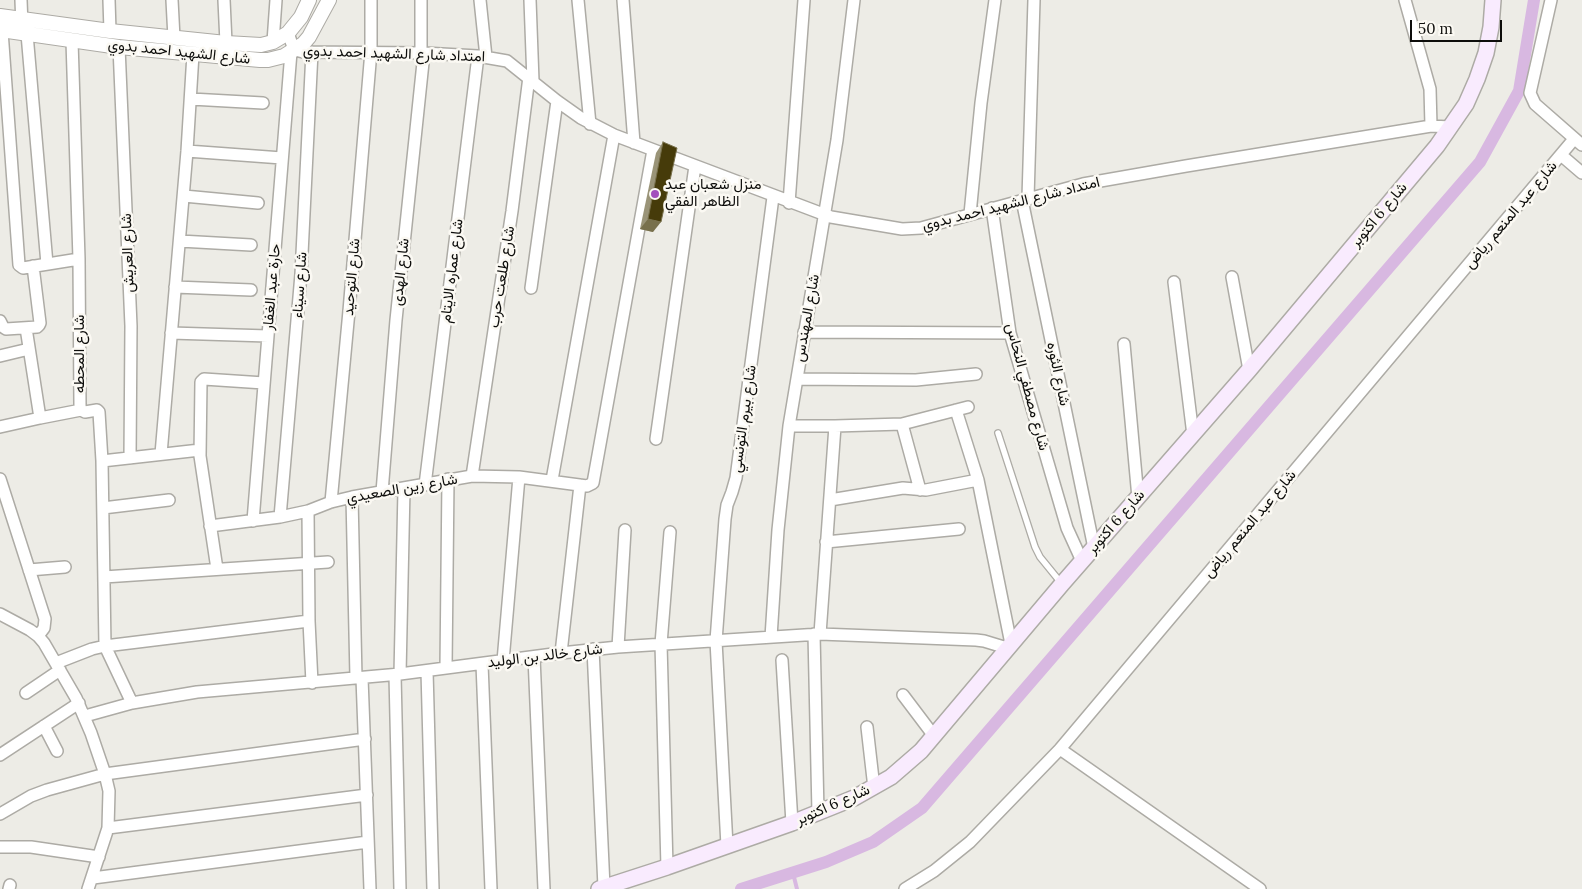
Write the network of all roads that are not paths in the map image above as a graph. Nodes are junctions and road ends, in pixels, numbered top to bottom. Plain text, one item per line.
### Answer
1 (21, 0) edge
2 (109, 0) edge
3 (172, 0) edge
4 (224, 0) edge
5 (276, 0) edge
6 (308, 0) edge
7 (329, 0) edge
8 (371, 0) edge
9 (422, 0) edge
10 (480, 0) edge
11 (530, 0) edge
12 (578, 0) edge
13 (624, 0) edge
14 (804, 0) edge
15 (854, 0) edge
16 (995, 0) edge
17 (1034, 0) edge
18 (1405, 0) edge
19 (1493, 0) edge
20 (1551, 0) edge
21 (0, 16) edge
22 (24, 29) junction
23 (1, 30) edge
24 (110, 31) junction
25 (288, 33) junction
26 (174, 38) junction
27 (72, 41) junction
28 (273, 42) junction
29 (226, 44) junction
30 (119, 47) junction
31 (293, 51) junction
32 (371, 51) junction
33 (312, 52) junction
34 (422, 53) junction
35 (193, 54) junction
36 (482, 56) junction
37 (531, 79) junction
38 (191, 99) junction
39 (557, 101) junction
40 (262, 103) dead end
41 (590, 124) junction
42 (1431, 126) junction
43 (1450, 127) junction
44 (614, 135) junction
45 (1578, 142) edge
46 (634, 143) junction
47 (653, 150) junction
48 (188, 151) junction
49 (1561, 155) junction
50 (282, 158) junction
51 (695, 166) junction
52 (1582, 173) edge
53 (184, 196) junction
54 (773, 196) junction
55 (1025, 199) junction
56 (789, 202) junction
57 (258, 203) dead end
58 (992, 208) junction
59 (970, 214) junction
60 (825, 215) junction
61 (180, 241) junction
62 (251, 245) dead end
63 (79, 258) junction
64 (47, 264) junction
65 (33, 266) junction
66 (1232, 277) dead end
67 (1174, 282) dead end
68 (175, 287) junction
69 (531, 288) dead end
70 (251, 290) dead end
71 (0, 321) edge
72 (26, 328) junction
73 (804, 332) junction
74 (171, 333) junction
75 (1010, 334) junction
76 (268, 336) junction
77 (1124, 344) dead end
78 (29, 348) junction
79 (0, 356) edge
80 (1249, 370) junction
81 (976, 374) dead end
82 (797, 379) junction
83 (264, 383) junction
84 (968, 407) dead end
85 (81, 410) junction
86 (956, 410) junction
87 (40, 418) junction
88 (902, 424) junction
89 (789, 426) junction
90 (835, 426) junction
91 (0, 428) edge
92 (998, 434) dead end
93 (1193, 435) junction
94 (656, 439) dead end
95 (200, 450) junction
96 (161, 454) junction
97 (130, 458) junction
98 (102, 461) junction
99 (472, 476) junction
100 (519, 477) junction
101 (0, 479) edge
102 (448, 480) junction
103 (552, 480) junction
104 (978, 480) junction
105 (580, 485) junction
106 (425, 486) junction
107 (404, 489) junction
108 (920, 490) junction
109 (382, 492) junction
110 (352, 497) junction
111 (1138, 498) junction
112 (169, 500) dead end
113 (830, 500) junction
114 (330, 502) junction
115 (103, 508) junction
116 (308, 511) junction
117 (280, 517) junction
118 (253, 521) junction
119 (210, 526) junction
120 (959, 529) dead end
121 (625, 530) dead end
122 (670, 532) dead end
123 (826, 542) junction
124 (1094, 548) junction
125 (1082, 561) junction
126 (328, 562) dead end
127 (309, 563) junction
128 (65, 567) dead end
129 (217, 569) junction
130 (29, 570) junction
131 (104, 577) junction
132 (1062, 584) junction
133 (0, 614) edge
134 (309, 621) junction
135 (817, 634) junction
136 (38, 636) junction
137 (771, 637) junction
138 (716, 641) junction
139 (661, 644) junction
140 (105, 646) junction
141 (1009, 646) junction
142 (618, 647) junction
143 (593, 649) junction
144 (562, 653) junction
145 (534, 657) junction
146 (782, 660) dead end
147 (503, 661) junction
148 (482, 664) junction
149 (58, 666) junction
150 (446, 668) junction
151 (427, 671) junction
152 (398, 674) junction
153 (359, 678) junction
154 (312, 683) junction
155 (26, 694) dead end
156 (903, 695) dead end
157 (79, 703) junction
158 (132, 703) junction
159 (85, 716) junction
160 (44, 726) junction
161 (867, 727) dead end
162 (934, 736) junction
163 (365, 739) junction
164 (1060, 749) junction
165 (57, 751) dead end
166 (0, 755) edge
167 (106, 774) junction
168 (874, 788) junction
169 (367, 795) junction
170 (1, 811) edge
171 (818, 814) junction
172 (792, 823) junction
173 (108, 828) junction
174 (368, 842) junction
175 (727, 846) junction
176 (0, 847) edge
177 (99, 856) junction
178 (667, 867) junction
179 (93, 878) junction
180 (601, 888) edge
181 (88, 889) edge
182 (370, 889) edge
183 (400, 889) edge
184 (433, 889) edge
185 (491, 889) edge
186 (544, 889) edge
187 (905, 889) edge
188 (1260, 889) edge

1 - 22 street
2 - 24 street
3 - 26 street
4 - 29 street
5 - 28 street
6 - 25 street, شارع الشهيد احمد بدوي
7 - 31 street
8 - 32 street, شارع التوحيد
9 - 34 street, شارع الهدى
10 - 36 street, شارع عماره الايتام
11 - 37 street, شارع طلعت حرب
12 - 41 street
13 - 46 street
14 - 56 street
15 - 60 street, شارع المهندس
16 - 59 street
17 - 55 street, شارع الثوره
18 - 42 street
19 - 43 main road, شارع 6 اكتوبر
20 - 45 street
21 - 22 street, شارع الشهيد احمد بدوي
22 - 23 street, شارع الشهيد احمد بدوي
22 - 24 street, شارع الشهيد احمد بدوي
22 - 27 street, شارع الشهيد احمد بدوي
22 - 64 street
23 - 65 street
24 - 26 street, شارع الشهيد احمد بدوي
25 - 28 street, شارع الشهيد احمد بدوي
25 - 31 street, امتداد شارع الشهيد احمد بدوي
26 - 29 street, شارع الشهيد احمد بدوي
27 - 30 street, شارع الشهيد احمد بدوي
27 - 63 street, شارع المحطه
28 - 29 street, شارع الشهيد احمد بدوي
30 - 35 street, شارع الشهيد احمد بدوي
30 - 97 street, شارع العريش
31 - 33 street, امتداد شارع الشهيد احمد بدوي
31 - 35 street, شارع الشهيد احمد بدوي
31 - 50 street, حارة عبد الغفار
32 - 33 street, امتداد شارع الشهيد احمد بدوي
32 - 34 street, امتداد شارع الشهيد احمد بدوي
32 - 114 street, شارع التوحيد
33 - 117 street, شارع سيناء
34 - 36 street, امتداد شارع الشهيد احمد بدوي
34 - 109 street, شارع الهدى
35 - 38 street
36 - 37 street, امتداد شارع الشهيد احمد بدوي
36 - 106 street, شارع عماره الايتام
37 - 39 street, امتداد شارع الشهيد احمد بدوي
37 - 99 street, شارع طلعت حرب
38 - 40 street
38 - 48 street
39 - 41 street, امتداد شارع الشهيد احمد بدوي
39 - 69 street
41 - 44 street, امتداد شارع الشهيد احمد بدوي
42 - 43 street, امتداد شارع الشهيد احمد بدوي
42 - 55 street, امتداد شارع الشهيد احمد بدوي
43 - 80 main road, شارع 6 اكتوبر
44 - 46 street, امتداد شارع الشهيد احمد بدوي
44 - 103 street
45 - 49 street, شارع عبد المنعم رياض
46 - 47 street, امتداد شارع الشهيد احمد بدوي
47 - 51 street, امتداد شارع الشهيد احمد بدوي
47 - 105 street, شارع زين الصعيدي
48 - 50 street
48 - 53 street
49 - 52 street
49 - 164 street, شارع عبد المنعم رياض
50 - 76 street, حارة عبد الغفار
51 - 54 street, امتداد شارع الشهيد احمد بدوي
51 - 94 street
53 - 57 street
53 - 61 street
54 - 56 street, امتداد شارع الشهيد احمد بدوي
54 - 138 street, شارع بيرم التونسي
55 - 58 street, امتداد شارع الشهيد احمد بدوي
55 - 124 street, شارع الثوره
56 - 60 street, امتداد شارع الشهيد احمد بدوي
58 - 59 street, امتداد شارع الشهيد احمد بدوي
58 - 75 street, شارع مصطفي النحاس
59 - 60 street, امتداد شارع الشهيد احمد بدوي
60 - 73 street, شارع المهندس
61 - 62 street
61 - 68 street
63 - 64 street
63 - 85 street, شارع المحطه
64 - 65 street
65 - 72 street
66 - 80 street
67 - 93 street
68 - 70 street
68 - 74 street
71 - 72 street
72 - 78 street
73 - 75 street
73 - 82 street, شارع المهندس
74 - 76 street
74 - 96 street
75 - 125 street, شارع مصطفي النحاس
76 - 83 street, حارة عبد الغفار
77 - 111 street
78 - 79 street
78 - 87 street
80 - 93 main road, شارع 6 اكتوبر
81 - 82 street
82 - 89 street, شارع المهندس
83 - 95 street
83 - 118 street, حارة عبد الغفار
84 - 86 street
85 - 87 street
85 - 98 street, شارع المحطه
86 - 88 street
86 - 104 street
87 - 91 street
88 - 90 street
88 - 108 street
89 - 90 street
89 - 137 street, شارع المهندس
90 - 113 street
92 - 132 lane
93 - 111 main road, شارع 6 اكتوبر
95 - 96 street
95 - 119 street
96 - 97 street
97 - 98 street
98 - 115 street, شارع المحطه
99 - 100 street, شارع زين الصعيدي
99 - 102 street, شارع زين الصعيدي
100 - 103 street, شارع زين الصعيدي
100 - 147 street
101 - 130 street
102 - 106 street, شارع زين الصعيدي
102 - 150 street
103 - 105 street, شارع زين الصعيدي
104 - 108 street
104 - 141 street
105 - 144 street
106 - 107 street, شارع زين الصعيدي
107 - 109 street, شارع زين الصعيدي
107 - 152 street
108 - 113 street
109 - 110 street, شارع زين الصعيدي
110 - 114 street, شارع زين الصعيدي
110 - 153 street
111 - 124 main road, شارع 6 اكتوبر
112 - 115 street
113 - 123 street
114 - 116 street, شارع زين الصعيدي
115 - 131 street, شارع المحطه
116 - 117 street, شارع زين الصعيدي
116 - 127 street
117 - 118 street, شارع زين الصعيدي
118 - 119 street, شارع زين الصعيدي
119 - 129 street
120 - 123 street
121 - 142 street
122 - 139 street
123 - 135 street
124 - 125 main road, شارع 6 اكتوبر
125 - 132 main road, شارع 6 اكتوبر
126 - 127 street
127 - 129 street
127 - 134 street
128 - 130 street
129 - 131 street
130 - 136 street
131 - 140 street, شارع المحطه
132 - 141 main road, شارع 6 اكتوبر
133 - 136 street
134 - 140 street
134 - 154 street
135 - 137 street, شارع خالد بن الوليد
135 - 141 street, شارع خالد بن الوليد
135 - 171 street
136 - 149 street
137 - 138 street, شارع خالد بن الوليد
138 - 139 street, شارع خالد بن الوليد
138 - 175 street, شارع بيرم التونسي
139 - 142 street, شارع خالد بن الوليد
139 - 178 street
140 - 149 street
140 - 158 street, شارع المحطه
141 - 162 main road, شارع 6 اكتوبر
142 - 143 street, شارع خالد بن الوليد
143 - 144 street, شارع خالد بن الوليد
143 - 180 street
144 - 145 street, شارع خالد بن الوليد
145 - 147 street, شارع خالد بن الوليد
145 - 186 street
146 - 172 street
147 - 148 street, شارع خالد بن الوليد
148 - 150 street, شارع خالد بن الوليد
148 - 185 street
149 - 155 street
149 - 157 street
150 - 151 street, شارع خالد بن الوليد
151 - 152 street, شارع خالد بن الوليد
151 - 184 street
152 - 153 street, شارع خالد بن الوليد
152 - 183 street
153 - 154 street, شارع خالد بن الوليد
153 - 163 street
154 - 158 street, شارع خالد بن الوليد
156 - 162 street
157 - 159 street
157 - 160 street
158 - 159 street, شارع خالد بن الوليد
159 - 167 street
160 - 165 street
160 - 166 street
161 - 168 street
162 - 168 main road, شارع 6 اكتوبر
163 - 167 street
163 - 169 street
164 - 187 street, شارع عبد المنعم رياض
164 - 188 street
167 - 170 street
167 - 173 street
168 - 171 main road, شارع 6 اكتوبر
169 - 173 street
169 - 174 street
171 - 172 main road, شارع 6 اكتوبر
172 - 175 main road, شارع 6 اكتوبر
173 - 177 street
174 - 179 street
174 - 182 street
175 - 178 main road, شارع 6 اكتوبر
176 - 177 street
177 - 179 street
178 - 180 main road, شارع 6 اكتوبر
179 - 181 street

